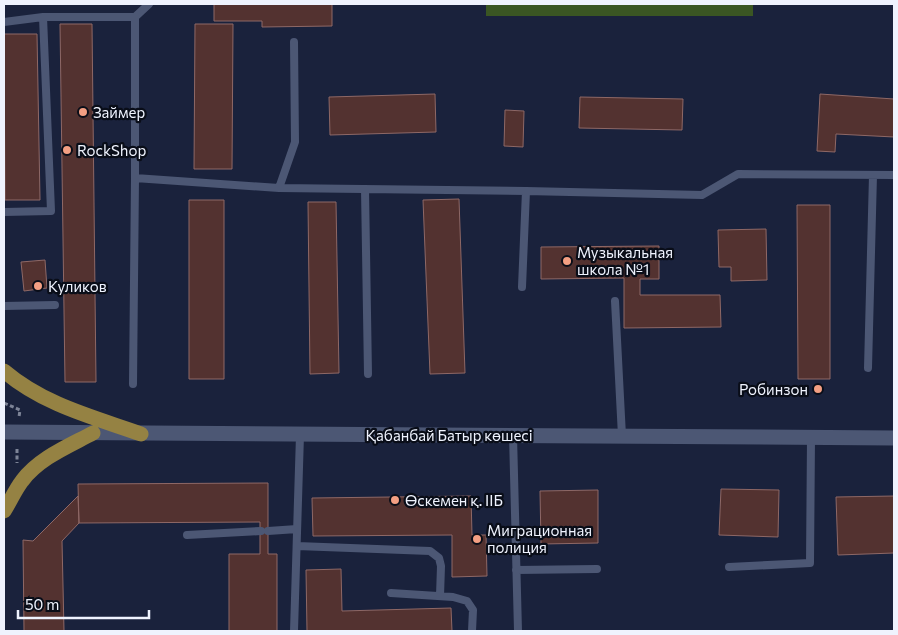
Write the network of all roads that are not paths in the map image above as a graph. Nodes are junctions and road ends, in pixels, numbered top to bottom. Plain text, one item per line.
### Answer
1 (149, 4) edge
2 (43, 17) junction
3 (135, 17) junction
4 (4, 22) edge
5 (294, 42) dead end
6 (873, 175) junction
7 (894, 175) edge
8 (135, 178) junction
9 (279, 188) junction
10 (365, 189) junction
11 (526, 191) junction
12 (4, 212) edge
13 (522, 287) dead end
14 (616, 301) dead end
15 (55, 305) dead end
16 (4, 306) edge
17 (868, 368) dead end
18 (4, 371) edge
19 (368, 374) dead end
20 (134, 384) dead end
21 (4, 432) edge
22 (93, 433) junction
23 (141, 434) junction
24 (300, 435) junction
25 (513, 435) junction
26 (622, 436) junction
27 (810, 438) junction
28 (894, 438) edge
29 (4, 512) edge
30 (297, 529) junction
31 (187, 535) dead end
32 (297, 546) junction
33 (729, 567) dead end
34 (597, 569) dead end
35 (516, 570) junction
36 (390, 594) dead end
37 (440, 596) junction
38 (294, 631) edge
39 (472, 631) edge
40 (518, 631) edge

1 - 3 lane
2 - 3 lane
2 - 4 lane
2 - 12 lane
3 - 8 lane
5 - 9 lane
6 - 7 lane
6 - 11 lane
6 - 17 lane
8 - 9 lane
8 - 20 lane
9 - 10 lane
10 - 11 lane
10 - 19 lane
11 - 13 lane
14 - 26 lane
15 - 16 lane
18 - 23 main road
21 - 22 street, Қабанбай Батыр көшесі
22 - 23 street, Қабанбай Батыр көшесі
22 - 29 main road
23 - 24 street, Қабанбай Батыр көшесі
24 - 25 street, Қабанбай Батыр көшесі
24 - 30 lane
25 - 26 street, Қабанбай Батыр көшесі
25 - 35 lane
26 - 27 street, Қабанбай Батыр көшесі
27 - 28 street, Қабанбай Батыр көшесі
27 - 33 lane
30 - 31 lane
30 - 32 lane
32 - 37 lane
32 - 38 lane
34 - 35 lane
35 - 40 lane
36 - 37 lane
37 - 39 lane

